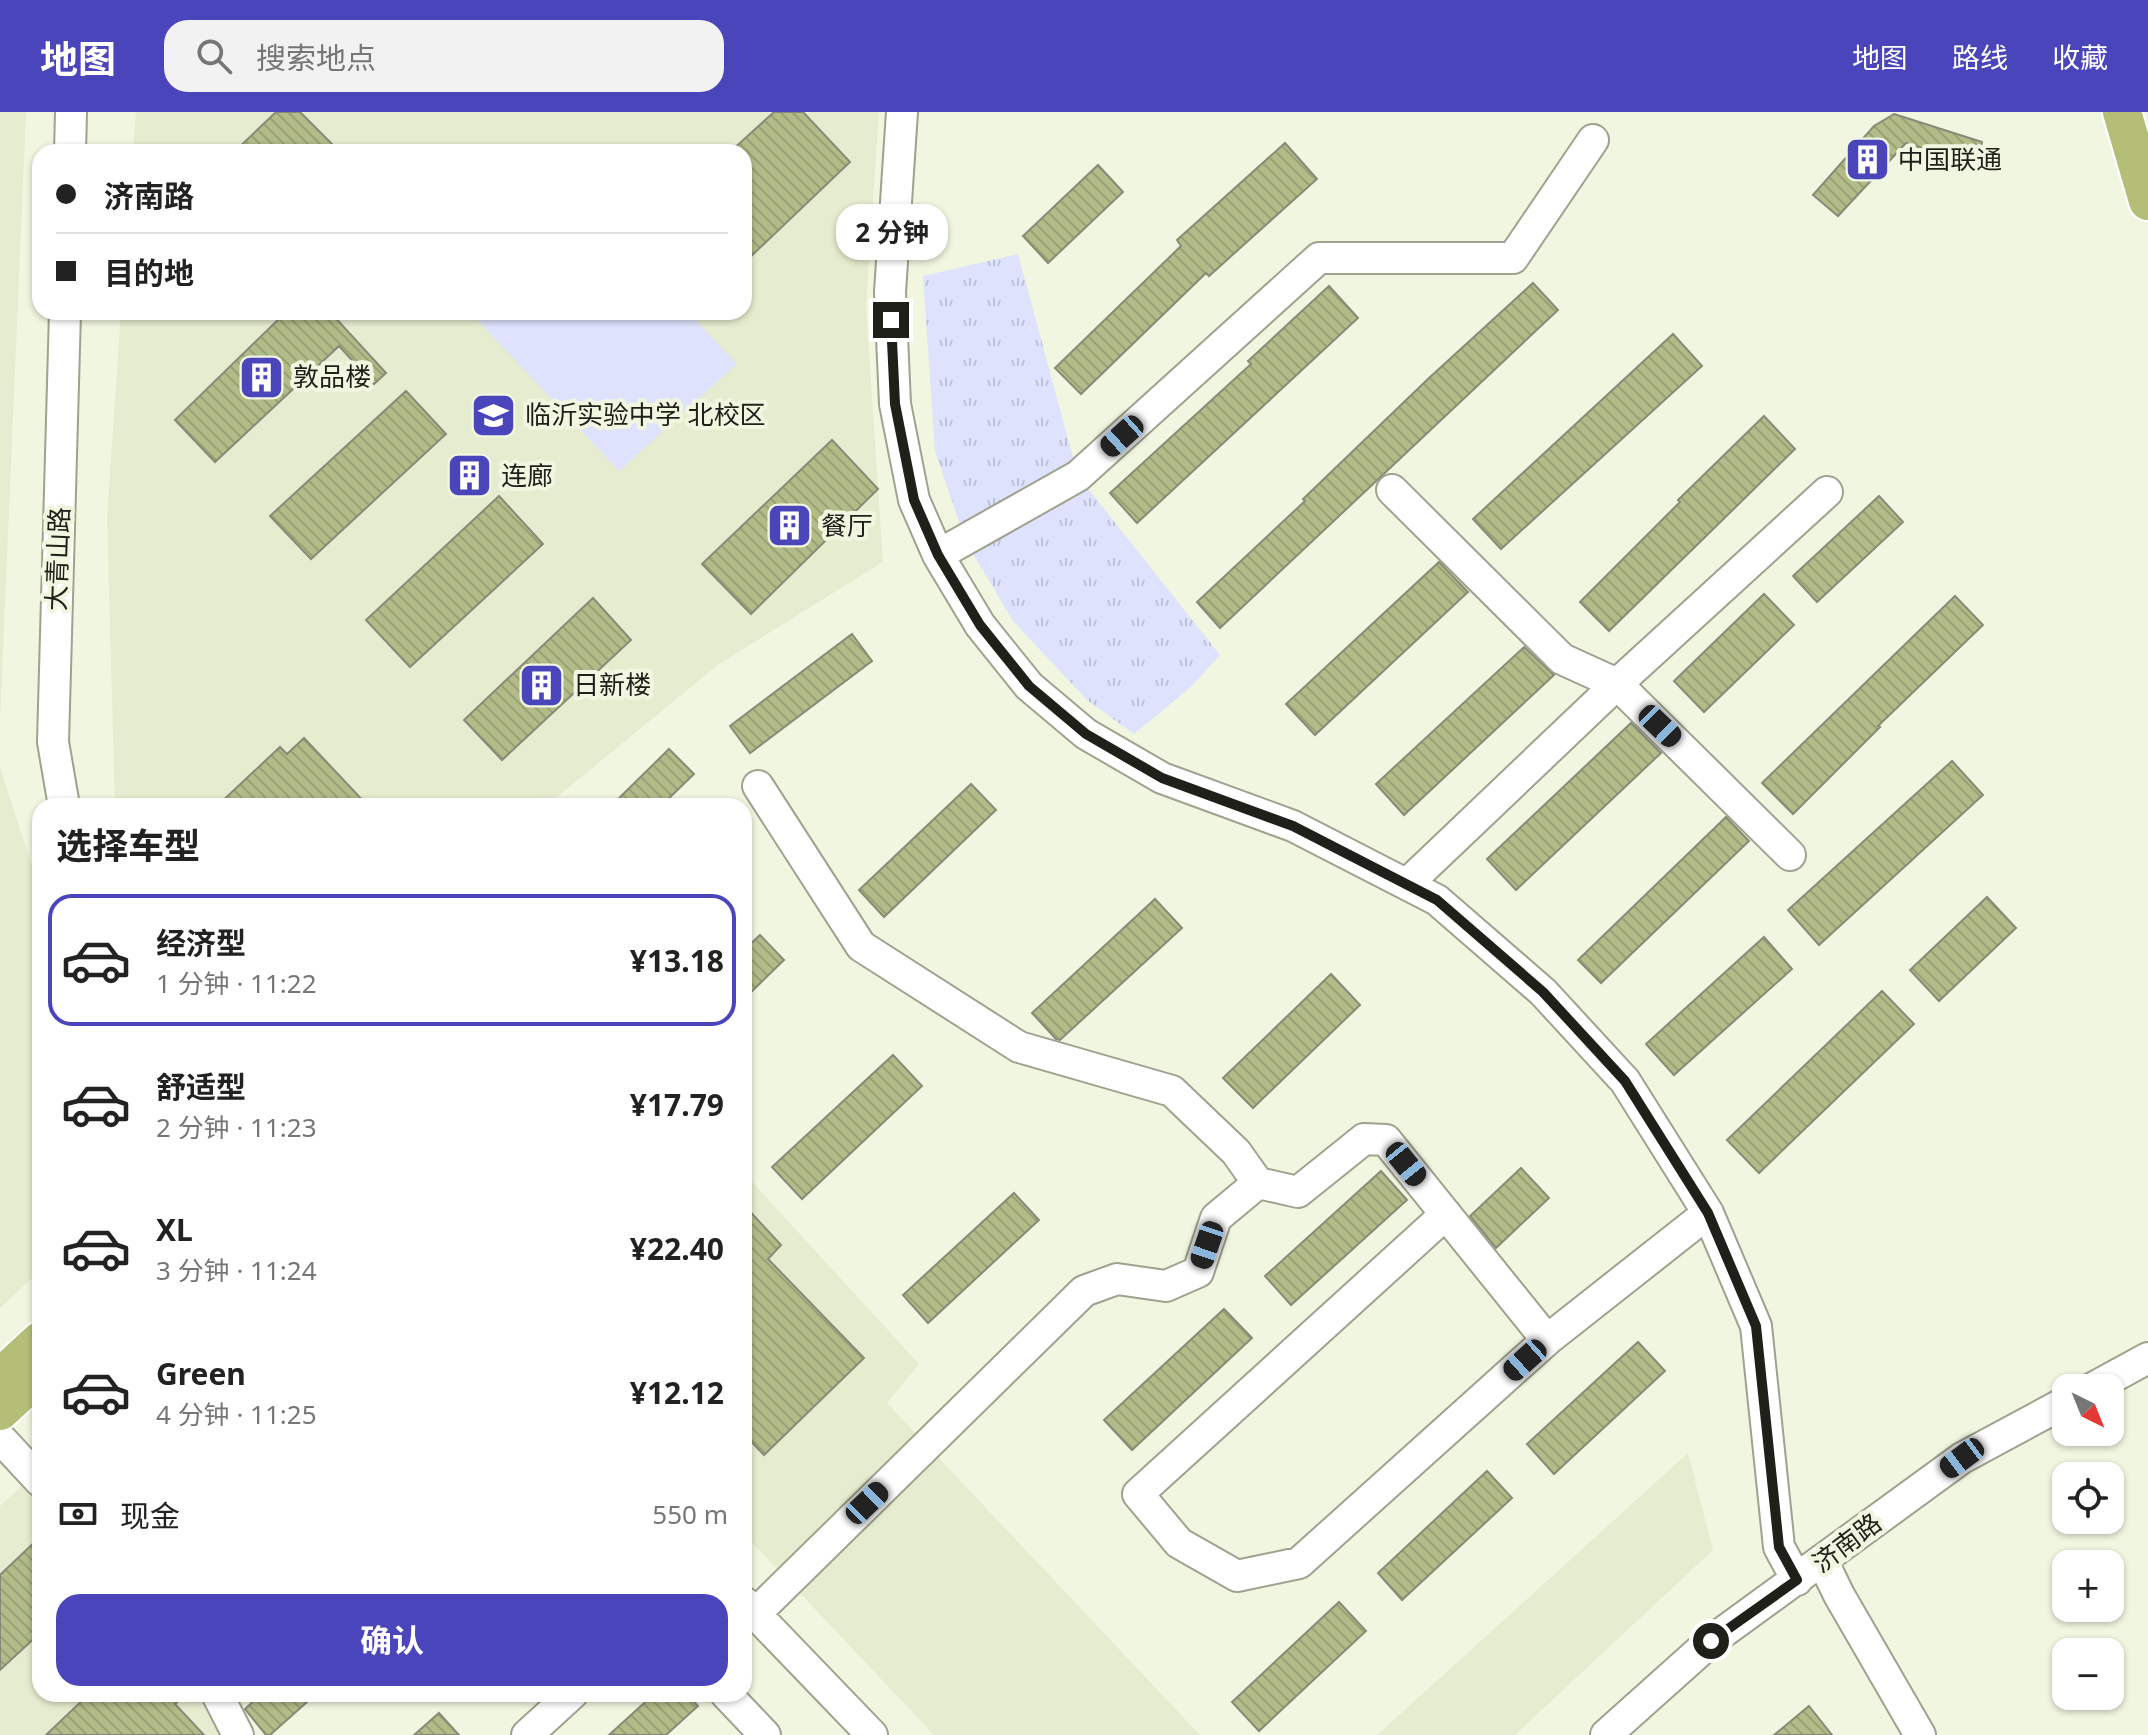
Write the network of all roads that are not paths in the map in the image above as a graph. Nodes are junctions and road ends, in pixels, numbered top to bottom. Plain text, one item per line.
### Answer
1 (71, 112) edge
2 (902, 112) edge
3 (2109, 112) edge
4 (2127, 128) edge
5 (1593, 140) dead end
6 (70, 144) edge
7 (2148, 201) edge
8 (65, 320) edge
9 (1392, 490) dead end
10 (1827, 492) dead end
11 (938, 555) junction
12 (1617, 684) junction
13 (758, 786) dead end
14 (63, 798) edge
15 (1790, 855) dead end
16 (1407, 884) junction
17 (1258, 1183) junction
18 (1708, 1213) junction
19 (1446, 1214) junction
20 (1547, 1340) junction
21 (32, 1348) edge
22 (2148, 1358) edge
23 (2119, 1374) edge
24 (0, 1378) edge
25 (32, 1381) edge
26 (2052, 1410) edge
27 (0, 1411) edge
28 (0, 1438) edge
29 (32, 1472) edge
30 (1822, 1560) junction
31 (1797, 1580) junction
32 (752, 1606) edge
33 (752, 1610) edge
34 (221, 1702) edge
35 (563, 1702) edge
36 (734, 1702) edge
37 (238, 1735) edge
38 (527, 1735) edge
39 (765, 1735) edge
40 (872, 1735) edge
41 (1606, 1735) edge
42 (1920, 1735) edge

1 - 6 street
2 - 11 street
3 - 4 main road
4 - 7 main road
5 - 11 street
8 - 14 street, 大青山路
9 - 12 street
10 - 12 street
11 - 16 street
12 - 15 street
12 - 16 street
13 - 17 street
16 - 18 street
17 - 19 street
17 - 32 street
18 - 20 street
18 - 31 street
19 - 20 street
19 - 20 street
21 - 24 main road
22 - 23 street
25 - 27 main road
26 - 30 street, 济南路
28 - 29 street
30 - 31 street, 济南路
30 - 42 street
31 - 41 street, 济南路
33 - 40 street
34 - 37 street
35 - 38 street
36 - 39 street

